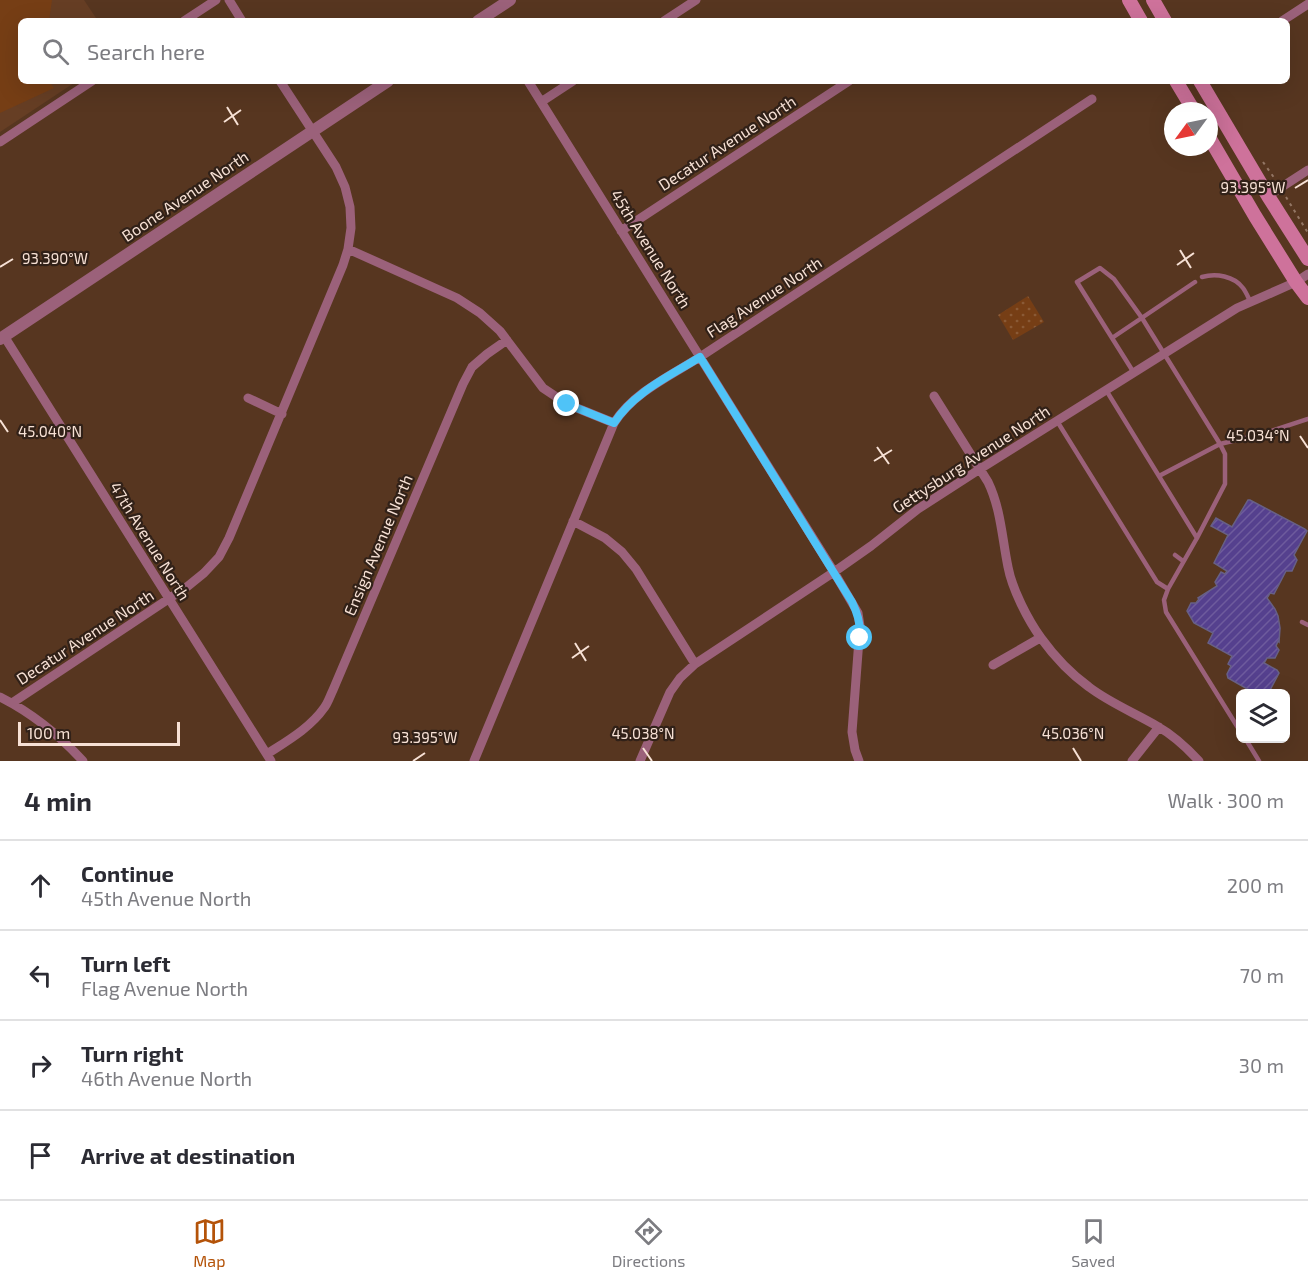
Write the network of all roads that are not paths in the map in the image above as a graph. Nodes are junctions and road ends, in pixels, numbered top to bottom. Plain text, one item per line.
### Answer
1 (216, 0) edge
2 (229, 0) edge
3 (510, 0) edge
4 (696, 0) edge
5 (1128, 0) edge
6 (1153, 0) edge
7 (1308, 4) edge
8 (189, 18) edge
9 (240, 18) edge
10 (486, 18) edge
11 (669, 18) edge
12 (1139, 18) edge
13 (1163, 18) edge
14 (1287, 18) edge
15 (87, 84) edge
16 (282, 84) edge
17 (384, 84) edge
18 (530, 84) edge
19 (568, 84) edge
20 (844, 84) edge
21 (1182, 84) edge
22 (1202, 84) edge
23 (1092, 99) dead end
24 (541, 102) junction
25 (1190, 102) edge
26 (312, 132) junction
27 (0, 142) edge
28 (1218, 152) edge
29 (1308, 170) edge
30 (1268, 196) junction
31 (621, 231) junction
32 (348, 249) junction
33 (1308, 259) edge
34 (1308, 274) edge
35 (1202, 278) dead end
36 (1195, 282) dead end
37 (1296, 282) junction
38 (1308, 298) edge
39 (1250, 301) junction
40 (1142, 318) junction
41 (2, 338) edge
42 (1113, 338) junction
43 (507, 340) junction
44 (1164, 354) junction
45 (700, 357) junction
46 (1134, 373) junction
47 (1106, 390) junction
48 (934, 396) dead end
49 (248, 398) dead end
50 (282, 414) junction
51 (1308, 418) edge
52 (1057, 421) junction
53 (614, 423) junction
54 (1220, 444) junction
55 (980, 469) junction
56 (1159, 476) junction
57 (573, 521) junction
58 (1197, 538) junction
59 (1175, 555) dead end
60 (1183, 561) junction
61 (834, 572) junction
62 (1168, 589) junction
63 (170, 599) junction
64 (1302, 622) dead end
65 (1308, 625) edge
66 (1040, 638) junction
67 (695, 664) junction
68 (993, 665) dead end
69 (0, 697) edge
70 (12, 703) junction
71 (1236, 724) edge
72 (1159, 727) junction
73 (1248, 743) edge
74 (269, 758) edge
75 (83, 761) edge
76 (474, 761) edge
77 (640, 761) edge
78 (859, 761) edge
79 (1132, 761) edge
80 (1199, 761) edge
81 (1259, 761) edge

1 - 8 street
2 - 9 street
3 - 10 street
4 - 11 street
5 - 12 main road
6 - 13 main road
7 - 14 street
15 - 27 street
16 - 26 street, Decatur Avenue North
17 - 26 street, Boone Avenue North
18 - 24 street, 45th Avenue North
19 - 24 street
20 - 31 street, Decatur Avenue North
21 - 25 main road
22 - 30 main road
23 - 45 street, Flag Avenue North
24 - 31 street, 45th Avenue North
26 - 32 street, Decatur Avenue North
26 - 41 street, Boone Avenue North
28 - 37 main road
29 - 30 street
30 - 33 main road
31 - 45 street, 45th Avenue North
32 - 43 street
32 - 50 street, Decatur Avenue North
34 - 37 street, Gettysburg Avenue North
35 - 39 lane
36 - 40 lane
37 - 38 main road
37 - 39 street, Gettysburg Avenue North
39 - 44 street, Gettysburg Avenue North
40 - 42 lane
40 - 42 lane
40 - 44 lane
41 - 63 street, 47th Avenue North
42 - 46 lane
43 - 53 street
43 - 74 street, Ensign Avenue North
44 - 46 street, Gettysburg Avenue North
44 - 54 lane
45 - 53 street, Flag Avenue North
45 - 61 street, 45th Avenue North
46 - 47 street, Gettysburg Avenue North
47 - 52 street, Gettysburg Avenue North
47 - 56 lane
48 - 55 street
49 - 50 street
50 - 63 street, Decatur Avenue North
51 - 54 lane
52 - 55 street, Gettysburg Avenue North
52 - 62 lane
53 - 57 street, Flag Avenue North
54 - 56 lane
54 - 58 lane
55 - 61 street, Gettysburg Avenue North
55 - 66 street
56 - 58 lane
57 - 67 street
57 - 76 street, Flag Avenue North
58 - 60 lane
59 - 60 lane
60 - 62 lane
61 - 67 street, Gettysburg Avenue North
61 - 78 street, 45th Avenue North
62 - 71 lane
63 - 70 street, Decatur Avenue North
63 - 74 street, 47th Avenue North
64 - 65 lane
66 - 68 street
66 - 72 street
67 - 77 street, Gettysburg Avenue North
69 - 70 street
70 - 75 street
72 - 79 street
72 - 80 street
73 - 81 lane

